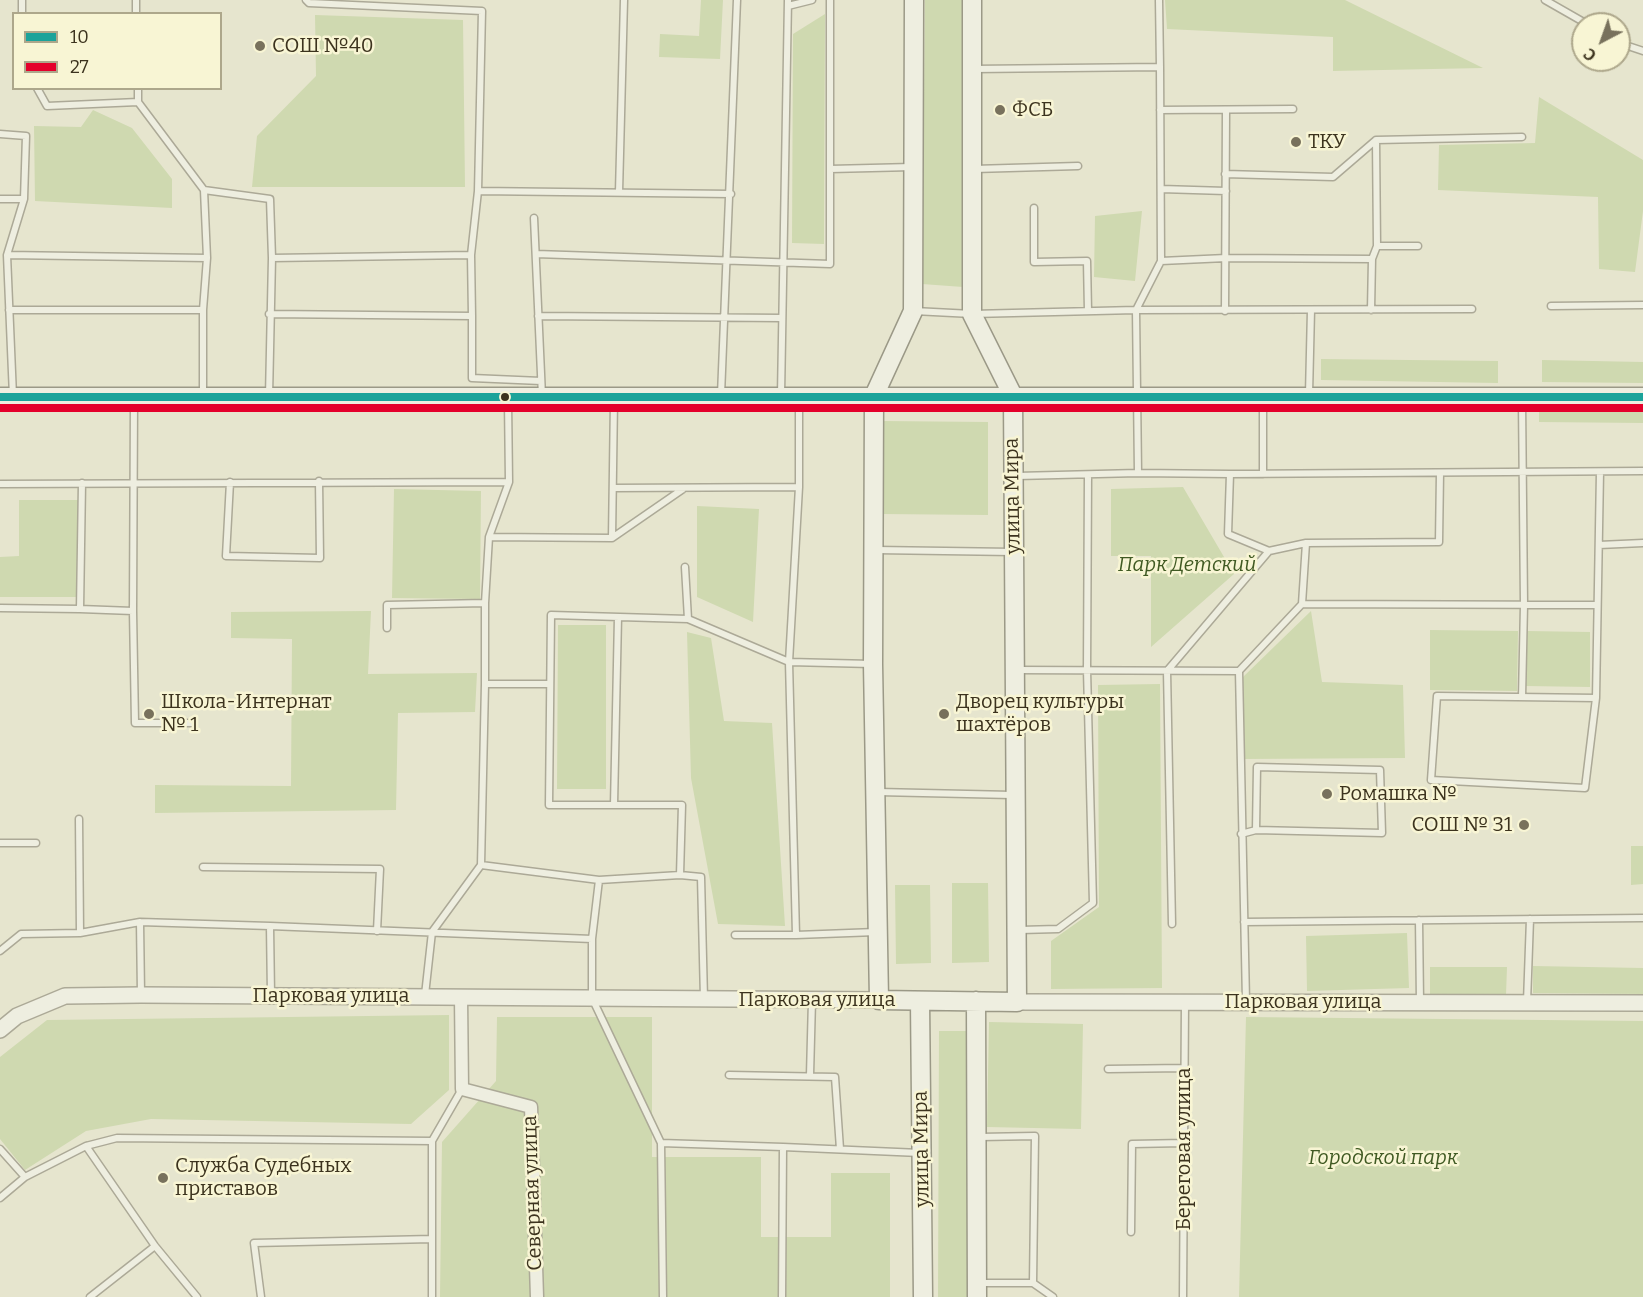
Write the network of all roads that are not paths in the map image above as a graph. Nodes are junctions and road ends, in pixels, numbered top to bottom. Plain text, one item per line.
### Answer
1 (306, 0) edge
2 (624, 0) edge
3 (737, 0) edge
4 (812, 0) edge
5 (830, 0) edge
6 (914, 0) edge
7 (972, 0) edge
8 (1158, 0) edge
9 (1545, 0) edge
10 (788, 3) edge
11 (1571, 15) edge
12 (1160, 67) junction
13 (973, 69) junction
14 (38, 90) edge
15 (138, 90) edge
16 (138, 102) junction
17 (1293, 109) dead end
18 (1160, 110) junction
19 (1226, 111) junction
20 (0, 134) edge
21 (1522, 137) dead end
22 (1376, 140) junction
23 (1078, 166) dead end
24 (913, 167) junction
25 (830, 169) junction
26 (973, 169) junction
27 (1225, 174) junction
28 (1161, 189) junction
29 (204, 190) junction
30 (478, 191) junction
31 (1226, 191) junction
32 (619, 192) junction
33 (731, 194) junction
34 (0, 199) edge
35 (24, 199) junction
36 (1034, 208) dead end
37 (534, 219) dead end
38 (1377, 246) junction
39 (1418, 246) dead end
40 (536, 254) junction
41 (7, 255) junction
42 (471, 255) junction
43 (207, 258) junction
44 (272, 258) junction
45 (1226, 258) junction
46 (1372, 259) junction
47 (727, 260) junction
48 (1161, 261) junction
49 (783, 263) junction
50 (1643, 305) edge
51 (1551, 306) dead end
52 (1472, 309) dead end
53 (9, 310) junction
54 (203, 310) junction
55 (1136, 310) junction
56 (1311, 310) junction
57 (1371, 310) junction
58 (913, 311) junction
59 (1088, 311) junction
60 (1225, 311) junction
61 (269, 314) junction
62 (972, 314) junction
63 (472, 316) junction
64 (538, 316) junction
65 (725, 316) junction
66 (782, 318) junction
67 (472, 378) junction
68 (541, 389) junction
69 (203, 395) junction
70 (134, 396) junction
71 (508, 396) junction
72 (614, 396) junction
73 (722, 396) junction
74 (790, 396) junction
75 (874, 396) junction
76 (1012, 396) junction
77 (1136, 396) junction
78 (7, 397) edge
79 (268, 397) junction
80 (472, 397) junction
81 (1263, 397) junction
82 (1309, 397) junction
83 (1522, 397) junction
84 (1643, 397) edge
85 (1643, 471) edge
86 (1522, 472) junction
87 (1600, 472) junction
88 (1138, 473) junction
89 (1440, 473) junction
90 (1230, 474) junction
91 (1263, 474) junction
92 (1088, 475) junction
93 (1013, 476) junction
94 (319, 481) junction
95 (230, 482) junction
96 (509, 482) junction
97 (82, 483) junction
98 (133, 483) junction
99 (0, 484) edge
100 (799, 487) junction
101 (613, 488) junction
102 (685, 488) junction
103 (489, 537) junction
104 (612, 538) junction
105 (1306, 543) junction
106 (1643, 543) edge
107 (1599, 545) junction
108 (873, 549) junction
109 (1269, 551) junction
110 (1014, 552) junction
111 (685, 567) dead end
112 (485, 603) junction
113 (1302, 604) junction
114 (1524, 605) junction
115 (1597, 605) junction
116 (0, 608) edge
117 (80, 609) junction
118 (133, 611) junction
119 (618, 617) junction
120 (688, 619) junction
121 (387, 628) dead end
122 (789, 662) junction
123 (873, 664) junction
124 (1015, 670) junction
125 (1087, 670) junction
126 (1167, 671) junction
127 (1239, 671) junction
128 (485, 684) junction
129 (550, 684) junction
130 (1522, 697) junction
131 (1596, 698) junction
132 (193, 723) dead end
133 (876, 792) junction
134 (1016, 795) junction
135 (614, 806) junction
136 (79, 819) dead end
137 (1256, 830) junction
138 (1241, 834) junction
139 (0, 843) edge
140 (36, 843) dead end
141 (481, 865) junction
142 (203, 867) dead end
143 (680, 875) junction
144 (599, 880) junction
145 (1643, 918) edge
146 (1530, 919) junction
147 (1419, 920) junction
148 (140, 922) junction
149 (1244, 922) junction
150 (1172, 924) dead end
151 (270, 926) junction
152 (1017, 930) junction
153 (377, 931) junction
154 (432, 932) junction
155 (878, 932) junction
156 (80, 933) junction
157 (735, 935) dead end
158 (796, 935) junction
159 (592, 939) junction
160 (0, 951) edge
161 (141, 994) junction
162 (271, 996) junction
163 (425, 997) junction
164 (461, 997) junction
165 (592, 998) junction
166 (704, 999) junction
167 (813, 1000) junction
168 (879, 1000) junction
169 (920, 1001) junction
170 (976, 1001) junction
171 (1017, 1002) junction
172 (1185, 1002) junction
173 (1246, 1002) junction
174 (1420, 1002) junction
175 (1527, 1002) junction
176 (1643, 1003) edge
177 (0, 1030) edge
178 (1184, 1068) junction
179 (1108, 1069) dead end
180 (729, 1075) dead end
181 (810, 1075) junction
182 (462, 1089) junction
183 (976, 1137) junction
184 (432, 1141) junction
185 (662, 1143) junction
186 (1184, 1143) junction
187 (86, 1146) junction
188 (783, 1147) junction
189 (0, 1149) edge
190 (840, 1149) junction
191 (922, 1153) junction
192 (25, 1177) junction
193 (0, 1198) edge
194 (1131, 1232) dead end
195 (432, 1239) junction
196 (155, 1246) junction
197 (1033, 1283) junction
198 (977, 1290) edge
199 (90, 1297) edge
200 (197, 1297) edge
201 (261, 1297) edge
202 (432, 1297) edge
203 (537, 1297) edge
204 (663, 1297) edge
205 (782, 1297) edge
206 (923, 1297) edge
207 (1053, 1297) edge
208 (1183, 1297) edge

1 - 30 lane
2 - 32 lane
3 - 33 lane
4 - 10 lane
5 - 25 lane
6 - 24 main road
7 - 13 main road, улица Мира
8 - 12 lane
9 - 11 lane
10 - 49 lane
12 - 13 lane
12 - 18 lane
13 - 26 main road, улица Мира
14 - 16 lane
15 - 16 lane
16 - 29 lane
17 - 19 lane
18 - 19 lane
18 - 28 lane
19 - 27 lane
20 - 35 lane
21 - 22 lane
22 - 27 lane
22 - 38 lane
23 - 26 lane
24 - 25 lane
24 - 58 main road
25 - 49 lane
26 - 62 main road, улица Мира
27 - 31 lane
28 - 31 lane
28 - 48 lane
29 - 43 lane
29 - 44 lane
30 - 32 lane
30 - 42 lane
31 - 45 lane
32 - 33 lane
33 - 47 lane
34 - 35 lane
35 - 41 lane
36 - 59 lane
37 - 40 lane
38 - 39 lane
38 - 46 lane
40 - 47 lane
40 - 64 lane
41 - 43 lane
41 - 53 lane
42 - 44 lane
42 - 63 lane
43 - 54 lane
44 - 61 lane
45 - 46 lane
45 - 48 lane
45 - 60 lane
46 - 57 lane
47 - 49 lane
47 - 65 lane
48 - 55 lane
49 - 66 lane
50 - 51 lane
52 - 57 lane
53 - 54 lane
53 - 78 lane
54 - 69 lane
55 - 59 lane
55 - 60 lane
55 - 77 lane
56 - 57 lane
56 - 60 lane
56 - 82 lane
58 - 62 lane
58 - 75 main road
59 - 62 lane
61 - 63 lane
61 - 79 lane
62 - 76 main road, улица Мира
63 - 67 lane
64 - 65 lane
64 - 68 lane
65 - 66 lane
65 - 73 lane
66 - 74 lane
67 - 68 lane
67 - 80 lane
68 - 71 main road
68 - 72 main road
69 - 70 main road
69 - 79 main road
70 - 78 main road
70 - 98 lane
71 - 80 main road
71 - 96 lane
72 - 73 main road
72 - 101 lane
73 - 74 main road
74 - 75 main road
74 - 100 lane
75 - 76 main road
75 - 108 main road
76 - 77 main road
76 - 93 main road, улица Мира
77 - 81 main road
77 - 88 lane
79 - 80 main road
81 - 82 main road
81 - 91 lane
82 - 83 main road
83 - 84 main road
83 - 86 lane
85 - 87 lane
86 - 87 lane
86 - 89 lane
86 - 114 lane
87 - 107 lane
88 - 90 lane
88 - 92 lane
89 - 91 lane
89 - 105 lane
90 - 91 lane
90 - 109 lane
92 - 93 lane
92 - 125 lane
93 - 110 main road, улица Мира
94 - 95 lane
94 - 95 lane
94 - 96 lane
95 - 98 lane
96 - 103 lane
97 - 98 lane
97 - 99 lane
97 - 117 lane
98 - 118 lane
100 - 102 lane
100 - 122 lane
101 - 102 lane
101 - 104 lane
102 - 104 lane
103 - 104 lane
103 - 112 lane
105 - 109 lane
105 - 113 lane
106 - 107 lane
107 - 115 lane
108 - 110 lane
108 - 123 main road
109 - 126 lane
110 - 124 main road, улица Мира
111 - 120 lane
112 - 121 lane
112 - 128 lane
113 - 114 lane
113 - 127 lane
114 - 115 lane
114 - 130 lane
115 - 131 lane
116 - 117 lane
117 - 118 lane
118 - 132 lane
119 - 120 lane
119 - 129 lane
119 - 135 lane
120 - 122 lane
122 - 123 lane
122 - 158 lane
123 - 133 main road
124 - 125 lane
124 - 134 main road, улица Мира
125 - 126 lane
125 - 152 lane
126 - 127 lane
126 - 150 lane
127 - 138 lane
128 - 129 lane
128 - 141 lane
129 - 135 lane
130 - 131 lane
130 - 131 lane
133 - 134 lane
133 - 155 main road
134 - 152 main road, улица Мира
135 - 143 lane
136 - 156 lane
137 - 137 lane
137 - 138 lane
138 - 149 lane
139 - 140 lane
141 - 144 lane
141 - 154 lane
142 - 153 lane
143 - 144 lane
143 - 166 lane
144 - 159 lane
145 - 146 lane
146 - 147 lane
146 - 175 lane
147 - 149 lane
147 - 174 lane
148 - 151 lane
148 - 156 lane
148 - 161 lane
149 - 173 lane
151 - 153 lane
151 - 162 lane
152 - 171 main road, улица Мира
153 - 154 lane
154 - 159 lane
154 - 163 lane
155 - 158 lane
155 - 168 main road
156 - 160 lane
157 - 158 lane
159 - 165 lane
161 - 162 street, Парковая улица
161 - 177 street, Парковая улица
162 - 163 street, Парковая улица
163 - 164 street, Парковая улица
164 - 165 street, Парковая улица
164 - 182 street
165 - 166 street, Парковая улица
165 - 185 lane
166 - 167 street, Парковая улица
167 - 168 street, Парковая улица
167 - 181 lane
168 - 169 main road, Парковая улица
169 - 170 main road, Парковая улица
169 - 191 main road, улица Мира
170 - 171 main road, Парковая улица
170 - 183 main road
171 - 172 street, Парковая улица
172 - 173 street, Парковая улица
172 - 178 lane, Береговая улица
173 - 174 street, Парковая улица
174 - 175 street, Парковая улица
175 - 176 street, Парковая улица
178 - 179 lane
178 - 186 lane, Береговая улица
180 - 181 lane
181 - 190 lane
182 - 184 lane
182 - 203 street, Северная улица
183 - 197 lane
183 - 198 main road
184 - 187 lane
184 - 195 lane
185 - 188 lane
185 - 204 lane
186 - 194 lane
186 - 208 lane, Береговая улица
187 - 192 lane
187 - 196 lane
188 - 190 lane
188 - 205 lane
189 - 192 lane
190 - 191 lane
191 - 206 main road, улица Мира
192 - 193 lane
195 - 201 lane
195 - 202 lane
196 - 199 lane
196 - 200 lane
197 - 198 lane
197 - 207 lane

